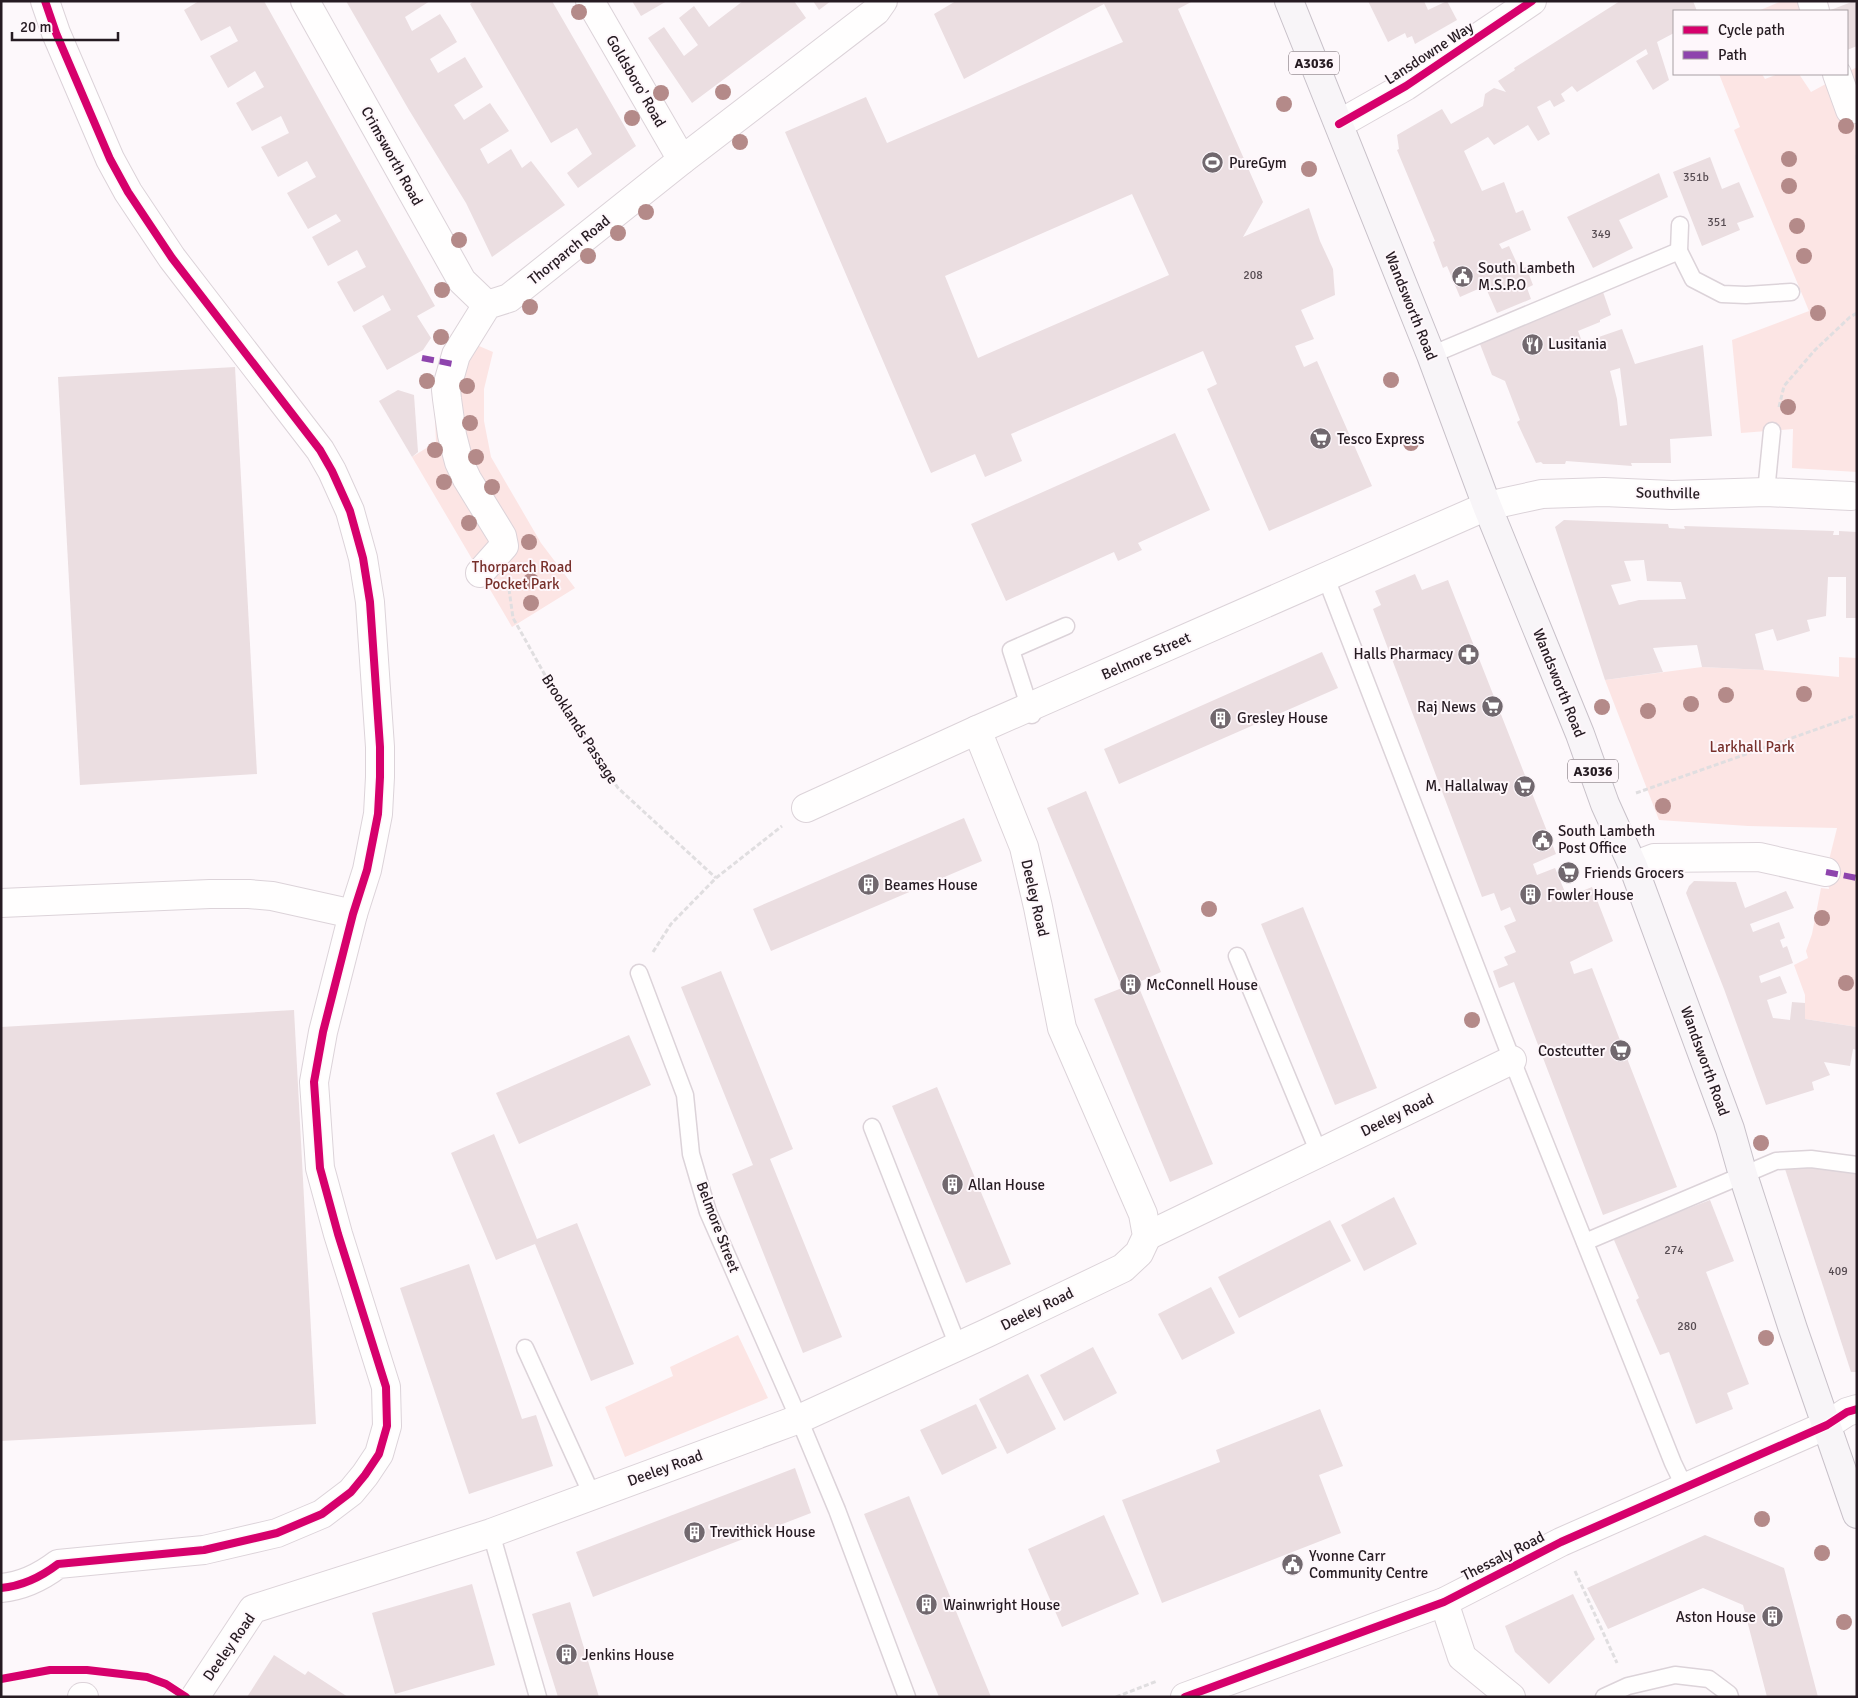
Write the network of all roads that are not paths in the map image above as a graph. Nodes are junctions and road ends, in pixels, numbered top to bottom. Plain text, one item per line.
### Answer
1 (45, 1) edge
2 (305, 1) edge
3 (590, 1) edge
4 (883, 1) edge
5 (1289, 1) edge
6 (1532, 1) edge
7 (1837, 75) edge
8 (1850, 110) dead end
9 (1339, 124) junction
10 (682, 160) junction
11 (1680, 226) dead end
12 (1679, 251) junction
13 (1790, 292) dead end
14 (487, 305) junction
15 (1431, 355) junction
16 (1772, 431) road end
17 (1766, 492) junction
18 (1851, 496) dead end
19 (1487, 506) junction
20 (480, 573) dead end
21 (1326, 578) junction
22 (1066, 626) dead end
23 (1030, 711) junction
24 (977, 730) junction
25 (806, 808) road end
26 (1633, 866) junction
27 (1826, 872) dead end
28 (1, 903) edge
29 (353, 914) junction
30 (1237, 956) dead end
31 (639, 973) road end
32 (1512, 1060) junction
33 (872, 1127) dead end
34 (1319, 1153) junction
35 (1857, 1166) edge
36 (1743, 1175) junction
37 (1147, 1236) junction
38 (1585, 1242) junction
39 (958, 1346) junction
40 (525, 1348) dead end
41 (1857, 1409) edge
42 (800, 1418) junction
43 (1827, 1425) junction
44 (1685, 1488) junction
45 (592, 1495) junction
46 (1857, 1514) edge
47 (491, 1533) junction
48 (1, 1588) edge
49 (1444, 1602) junction
50 (195, 1697) edge
51 (538, 1697) edge
52 (907, 1697) edge
53 (1185, 1697) edge
54 (1511, 1697) edge
55 (1604, 1697) edge
56 (1730, 1697) edge

1 - 29 street
2 - 14 street, Crimsworth Road
3 - 10 street, Goldsboro' Road
4 - 10 street, Thorparch Road
5 - 9 main road, Wandsworth Road / A3036
6 - 9 street, Lansdowne Way
7 - 8 street
9 - 15 main road, Wandsworth Road / A3036
10 - 14 street, Thorparch Road
11 - 12 lane
12 - 13 lane
12 - 15 lane
14 - 20 street
15 - 19 main road, Wandsworth Road / A3036
16 - 17 lane
17 - 18 street, Southville
17 - 19 street, Southville
19 - 21 street, Belmore Street
19 - 26 main road, Wandsworth Road / A3036
21 - 23 street, Belmore Street
21 - 32 lane
22 - 23 lane
23 - 24 street, Belmore Street
24 - 25 street, Belmore Street
24 - 37 street, Deeley Road
26 - 27 street
26 - 36 main road, Wandsworth Road / A3036
28 - 29 street
29 - 48 street
30 - 34 lane
31 - 42 lane, Belmore Street
32 - 34 street, Deeley Road
32 - 38 lane
33 - 39 lane
34 - 37 street, Deeley Road
35 - 36 lane
36 - 38 lane
36 - 43 main road, Wandsworth Road / A3036
37 - 39 street, Deeley Road
38 - 44 lane
39 - 42 street, Deeley Road
40 - 45 lane
41 - 43 street, Thessaly Road
42 - 45 street, Deeley Road
42 - 52 lane, Belmore Street
43 - 44 street, Thessaly Road
43 - 46 main road, Wandsworth Road / A3036
44 - 49 street, Thessaly Road
45 - 47 street, Deeley Road
47 - 50 street, Deeley Road
47 - 51 lane
49 - 53 street, Thessaly Road
49 - 54 street
55 - 56 lane

